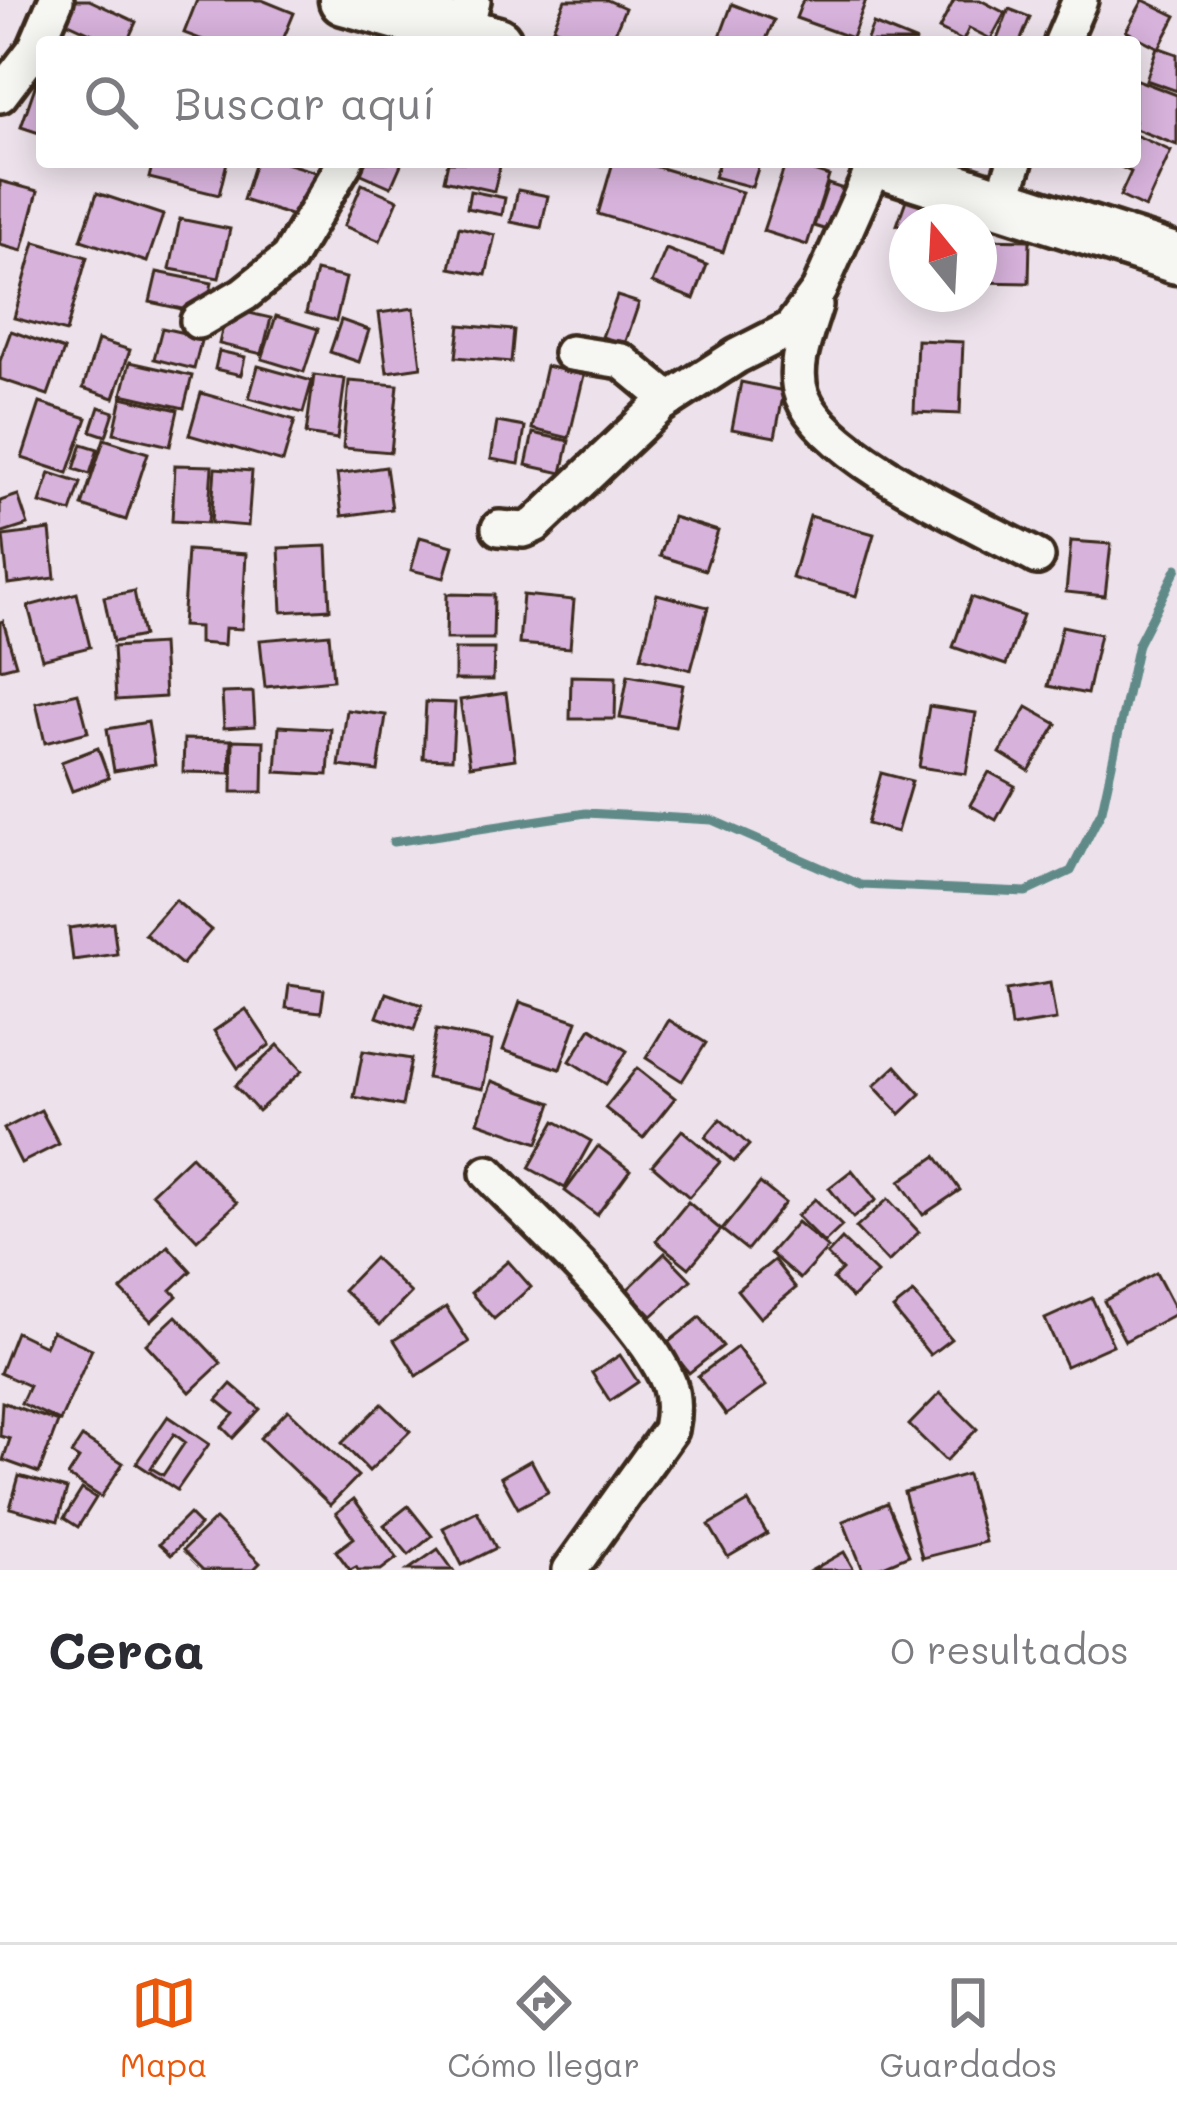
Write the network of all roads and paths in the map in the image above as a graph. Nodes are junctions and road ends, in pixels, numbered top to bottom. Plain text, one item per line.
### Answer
1 (56, 0) edge
2 (1079, 0) edge
3 (358, 16) edge
4 (478, 25) edge
5 (41, 36) edge
6 (1064, 36) edge
7 (36, 47) edge
8 (0, 95) edge
9 (341, 168) edge
10 (872, 168) edge
11 (915, 168) edge
12 (1008, 182) edge
13 (1177, 259) edge
14 (819, 290) junction
15 (198, 321) dead end
16 (572, 352) dead end
17 (669, 400) junction
18 (499, 528) dead end
19 (1037, 556) dead end
20 (488, 1173) dead end
21 (571, 1570) edge

1 - 5 street
2 - 6 street
3 - 4 main road
7 - 8 street
9 - 15 street
10 - 14 street
11 - 12 main road
12 - 13 main road
14 - 17 street
14 - 19 street
16 - 17 street
17 - 18 street
20 - 21 street

